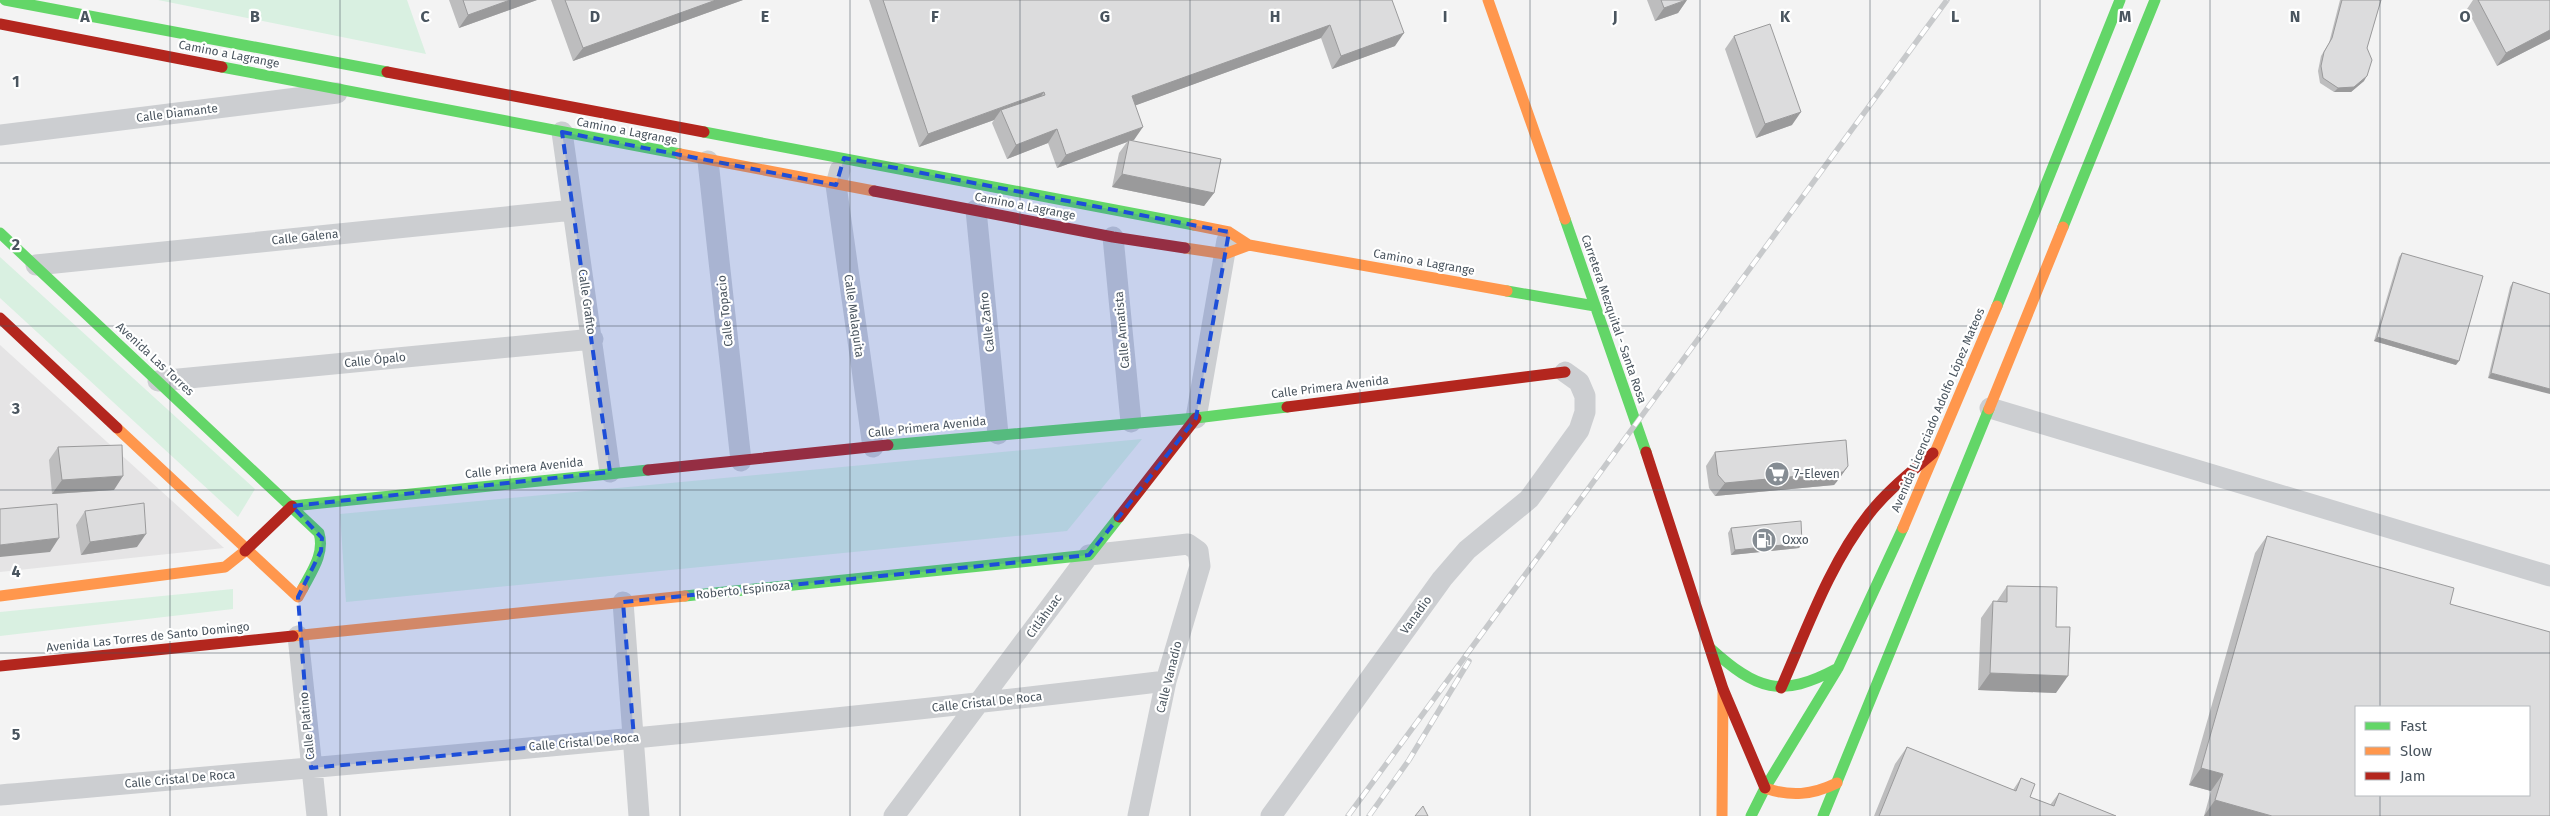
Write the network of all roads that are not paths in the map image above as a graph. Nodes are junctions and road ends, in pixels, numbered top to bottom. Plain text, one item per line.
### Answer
1 (5, 0) edge
2 (1488, 0) edge
3 (2120, 0) edge
4 (2155, 0) edge
5 (0, 24) edge
6 (354, 91) junction
7 (562, 132) junction
8 (0, 135) edge
9 (844, 158) junction
10 (708, 161) junction
11 (836, 185) junction
12 (573, 210) junction
13 (976, 210) junction
14 (1229, 232) junction
15 (0, 233) edge
16 (1113, 237) junction
17 (1248, 245) junction
18 (1225, 254) junction
19 (36, 265) junction
20 (1595, 306) junction
21 (0, 318) edge
22 (592, 339) junction
23 (1565, 372) joint
24 (158, 381) junction
25 (1990, 408) junction
26 (1196, 418) junction
27 (1131, 422) junction
28 (998, 434) junction
29 (872, 447) junction
30 (1938, 449) junction
31 (741, 461) junction
32 (610, 472) junction
33 (292, 506) junction
34 (1188, 544) joint
35 (247, 548) junction
36 (1089, 555) junction
37 (2550, 576) edge
38 (0, 596) edge
39 (623, 602) junction
40 (298, 631) junction
41 (1710, 648) junction
42 (0, 666) edge
43 (1838, 668) junction
44 (1166, 681) junction
45 (1781, 688) junction
46 (1723, 689) junction
47 (979, 704) junction
48 (634, 738) junction
49 (311, 768) junction
50 (1837, 783) junction
51 (1764, 788) junction
52 (0, 796) edge
53 (1767, 807) dead end
54 (317, 816) edge
55 (639, 816) edge
56 (894, 816) edge
57 (1138, 816) edge
58 (1272, 816) edge
59 (1722, 816) edge
60 (1751, 816) edge
61 (1823, 816) edge

1 - 9 street, Camino a Lagrange
2 - 20 street, Carretera Mezquital - Santa Rosa
3 - 30 street, Avenida Licenciado Adolfo López Mateos
4 - 25 street
5 - 6 street, Camino a Lagrange
6 - 7 street, Camino a Lagrange
6 - 8 street, Calle Diamante
7 - 10 street, Camino a Lagrange
7 - 12 street, Calle Grafito
9 - 11 street
9 - 14 street, Camino a Lagrange
10 - 11 street, Camino a Lagrange
10 - 31 street, Calle Topacio
11 - 13 street, Camino a Lagrange
11 - 29 street, Calle Malaquita
12 - 19 street, Calle Galena
12 - 22 street, Calle Grafito
13 - 16 street, Camino a Lagrange
13 - 28 street, Calle Zafiro
14 - 17 street, Camino a Lagrange
14 - 18 street
15 - 19 street, Avenida Las Torres
16 - 18 street, Camino a Lagrange
16 - 27 street, Calle Amatista
17 - 18 street
17 - 20 street, Camino a Lagrange
18 - 26 street
19 - 24 street, Avenida Las Torres
20 - 41 street, Carretera Mezquital - Santa Rosa
21 - 35 street, Avenida Las Torres
22 - 24 street, Calle Ópalo
22 - 32 street, Calle Grafito
23 - 26 street, Calle Primera Avenida
23 - 58 street, Vanadio
24 - 33 street, Avenida Las Torres
25 - 37 street
25 - 50 street
26 - 27 street, Calle Primera Avenida
26 - 36 street, Citláhuac
27 - 28 street, Calle Primera Avenida
28 - 29 street, Calle Primera Avenida
29 - 31 street, Calle Primera Avenida
30 - 43 street, Avenida Licenciado Adolfo López Mateos
30 - 45 street
31 - 32 street, Calle Primera Avenida
32 - 33 street, Calle Primera Avenida
33 - 35 street
33 - 35 street, Avenida Las Torres
34 - 36 street, Roberto Espinoza
34 - 44 street, Calle Vanadio
35 - 38 street
36 - 39 street, Roberto Espinoza
36 - 47 street, Citláhuac
39 - 40 street, Roberto Espinoza
39 - 48 street
40 - 42 street, Avenida Las Torres de Santo Domingo
40 - 49 street, Calle Platino
41 - 45 street
41 - 46 street, Carretera Mezquital - Santa Rosa
43 - 45 street
43 - 51 street, Avenida Licenciado Adolfo López Mateos
44 - 47 street, Calle Cristal De Roca
44 - 57 street, Calle Vanadio
46 - 51 street
46 - 59 street
47 - 48 street, Calle Cristal De Roca
47 - 56 street, Citláhuac
48 - 49 street, Calle Cristal De Roca
48 - 55 street
49 - 52 street, Calle Cristal De Roca
49 - 54 street, Calle Platino
50 - 51 street
50 - 61 street
51 - 53 street
51 - 60 street, Avenida Licenciado Adolfo López Mateos

